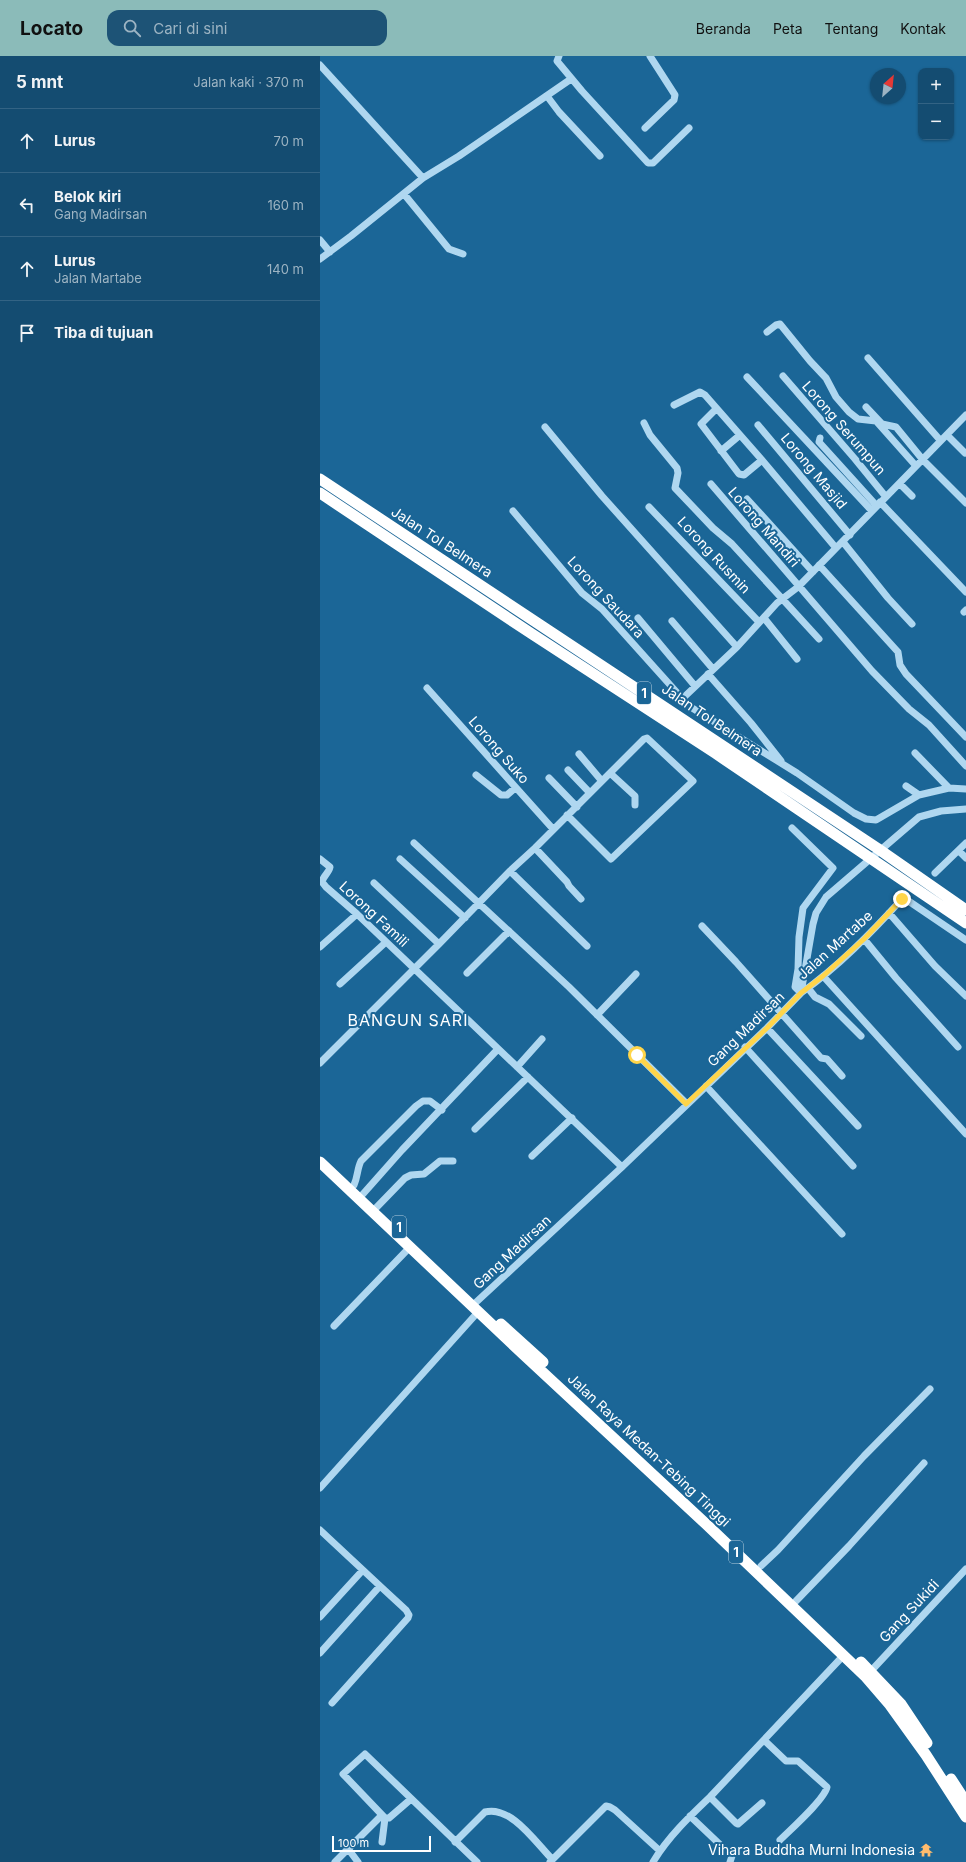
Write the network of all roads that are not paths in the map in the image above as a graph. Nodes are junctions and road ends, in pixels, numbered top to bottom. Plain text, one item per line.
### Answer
1 (559, 56) edge
2 (650, 56) edge
3 (320, 65) edge
4 (571, 79) junction
5 (547, 96) junction
6 (645, 128) dead end
7 (689, 128) dead end
8 (600, 156) dead end
9 (423, 178) junction
10 (404, 194) junction
11 (320, 240) edge
12 (330, 252) junction
13 (463, 254) dead end
14 (320, 259) edge
15 (767, 332) dead end
16 (868, 358) dead end
17 (747, 376) dead end
18 (783, 376) dead end
19 (674, 405) dead end
20 (866, 407) dead end
21 (716, 408) junction
22 (966, 414) edge
23 (644, 423) dead end
24 (758, 425) dead end
25 (545, 426) dead end
26 (740, 435) junction
27 (947, 435) junction
28 (820, 438) dead end
29 (940, 440) junction
30 (721, 451) junction
31 (964, 453) dead end
32 (762, 460) junction
33 (923, 460) junction
34 (916, 466) junction
35 (320, 479) edge
36 (711, 484) dead end
37 (900, 484) junction
38 (320, 492) edge
39 (912, 496) dead end
40 (747, 499) dead end
41 (879, 504) junction
42 (966, 504) edge
43 (649, 507) dead end
44 (513, 511) dead end
45 (850, 535) junction
46 (843, 542) junction
47 (836, 548) junction
48 (819, 565) junction
49 (813, 572) junction
50 (798, 587) junction
51 (966, 592) edge
52 (783, 599) junction
53 (638, 618) dead end
54 (761, 620) junction
55 (672, 621) dead end
56 (912, 624) dead end
57 (819, 639) dead end
58 (737, 647) junction
59 (797, 659) dead end
60 (710, 672) junction
61 (695, 686) junction
62 (427, 688) dead end
63 (682, 699) junction
64 (966, 737) edge
65 (915, 753) dead end
66 (579, 754) dead end
67 (783, 764) junction
68 (966, 766) edge
69 (568, 770) dead end
70 (610, 773) junction
71 (476, 775) dead end
72 (549, 778) dead end
73 (602, 780) junction
74 (906, 786) dead end
75 (515, 788) junction
76 (948, 788) junction
77 (966, 789) edge
78 (590, 792) junction
79 (919, 795) junction
80 (636, 805) dead end
81 (577, 807) junction
82 (966, 809) edge
83 (567, 815) junction
84 (792, 828) dead end
85 (553, 829) junction
86 (414, 843) dead end
87 (966, 843) edge
88 (535, 848) junction
89 (959, 851) junction
90 (320, 858) edge
91 (966, 858) edge
92 (400, 859) dead end
93 (510, 871) junction
94 (935, 873) dead end
95 (374, 883) dead end
96 (581, 899) dead end
97 (479, 903) junction
98 (966, 910) edge
99 (889, 913) junction
100 (356, 914) junction
101 (465, 918) junction
102 (966, 924) edge
103 (702, 926) dead end
104 (509, 931) junction
105 (864, 939) junction
106 (966, 940) edge
107 (386, 942) junction
108 (439, 944) junction
109 (587, 946) dead end
110 (320, 947) edge
111 (414, 970) junction
112 (467, 973) dead end
113 (636, 974) dead end
114 (823, 976) junction
115 (340, 984) dead end
116 (808, 988) junction
117 (801, 993) junction
118 (966, 996) edge
119 (782, 1013) junction
120 (597, 1015) junction
121 (767, 1028) junction
122 (861, 1036) dead end
123 (542, 1039) dead end
124 (745, 1047) junction
125 (958, 1047) dead end
126 (498, 1049) junction
127 (320, 1063) edge
128 (517, 1067) junction
129 (842, 1076) dead end
130 (528, 1077) junction
131 (706, 1086) junction
132 (686, 1104) junction
133 (442, 1110) junction
134 (572, 1118) junction
135 (858, 1126) dead end
136 (475, 1129) dead end
137 (966, 1134) edge
138 (320, 1153) edge
139 (532, 1156) dead end
140 (453, 1161) dead end
141 (320, 1162) edge
142 (622, 1166) junction
143 (853, 1166) dead end
144 (354, 1185) junction
145 (363, 1194) junction
146 (375, 1209) junction
147 (842, 1234) dead end
148 (410, 1246) junction
149 (476, 1307) junction
150 (334, 1326) dead end
151 (930, 1389) dead end
152 (924, 1463) dead end
153 (320, 1488) edge
154 (320, 1530) edge
155 (761, 1566) junction
156 (966, 1569) edge
157 (362, 1570) junction
158 (380, 1586) junction
159 (796, 1601) junction
160 (320, 1617) edge
161 (320, 1653) edge
162 (843, 1656) junction
163 (871, 1671) junction
164 (332, 1703) dead end
165 (764, 1740) junction
166 (710, 1797) junction
167 (411, 1799) junction
168 (966, 1802) edge
169 (762, 1803) dead end
170 (690, 1816) junction
171 (384, 1817) junction
172 (966, 1817) edge
173 (780, 1840) dead end
174 (382, 1842) dead end
175 (455, 1842) junction
176 (349, 1850) junction
177 (660, 1851) junction
178 (551, 1861) edge
179 (335, 1862) edge
180 (358, 1862) edge
181 (476, 1862) edge
182 (654, 1862) edge
183 (730, 1862) edge

1 - 4 street
2 - 6 street
3 - 9 street
4 - 5 street
4 - 7 street
5 - 8 street
5 - 9 street
9 - 10 street
10 - 12 street
10 - 13 street
11 - 12 street
12 - 14 street
15 - 34 street
16 - 29 street
17 - 41 street
18 - 41 street, Lorong Serumpun
19 - 21 street
20 - 33 street
21 - 26 street
21 - 30 street
22 - 27 street
23 - 52 street
24 - 45 street, Lorong Masjid
25 - 58 street
26 - 30 street
26 - 32 street
27 - 29 street
27 - 31 street
28 - 41 street
29 - 33 street
30 - 32 street
32 - 47 street
33 - 34 street
33 - 42 street
34 - 37 street
35 - 98 highway, Jalan Tol Belmera / 1
36 - 50 street, Lorong Mandiri
37 - 39 street
37 - 41 street
38 - 102 highway, Jalan Tol Belmera / 1
40 - 49 street
41 - 45 street
41 - 51 street
43 - 54 street, Lorong Rusmin
44 - 63 street, Lorong Saudara
45 - 46 street
46 - 47 street
46 - 56 street
47 - 48 street
48 - 49 street
48 - 64 street
49 - 50 street
50 - 52 street
50 - 68 street, Lorong Mandiri
52 - 54 street
52 - 57 street
53 - 61 street
54 - 58 street
54 - 59 street, Lorong Rusmin
55 - 60 street
58 - 60 street
60 - 61 street
60 - 67 street
61 - 63 street
62 - 75 street, Lorong Suko
63 - 67 street, Lorong Saudara
65 - 76 street
66 - 73 street
67 - 79 street
69 - 78 street
70 - 73 street
70 - 80 street
70 - 83 street
71 - 75 street
72 - 81 street
73 - 78 street
74 - 79 street
75 - 85 street, Lorong Suko
76 - 77 street
76 - 79 street
78 - 81 street
81 - 83 street
82 - 117 street, Gang Madirsan
83 - 85 street
84 - 117 street, Jalan Martabe
85 - 88 street
86 - 97 street
87 - 89 street
88 - 93 street
88 - 96 street
89 - 91 street
89 - 94 street
90 - 100 street, Lorong Famili
92 - 101 street
93 - 97 street
93 - 109 street
95 - 108 street
97 - 101 street
97 - 104 street
99 - 105 street, Jalan Martabe
99 - 106 street, Jalan Martabe
99 - 118 street
100 - 107 street, Lorong Famili
100 - 110 street
101 - 108 street
103 - 119 street
104 - 112 street
104 - 120 street
105 - 114 street, Jalan Martabe
105 - 125 street
107 - 111 street, Lorong Famili
107 - 115 street
108 - 111 street
111 - 126 street, Lorong Famili
111 - 127 street
113 - 120 street
114 - 116 street, Jalan Martabe
114 - 137 street
116 - 117 street, Jalan Martabe
116 - 122 street
117 - 119 street, Gang Madirsan
119 - 121 street, Gang Madirsan
119 - 129 street
120 - 132 street
121 - 124 street, Gang Madirsan
121 - 135 street
123 - 128 street
124 - 131 street, Gang Madirsan
124 - 143 street
126 - 128 street, Lorong Famili
126 - 133 street
128 - 130 street, Lorong Famili
130 - 134 street, Lorong Famili
130 - 136 street
131 - 132 street, Gang Madirsan
131 - 147 street
132 - 142 street, Gang Madirsan
133 - 144 street
133 - 145 street
134 - 139 street
134 - 142 street, Lorong Famili
138 - 144 highway, Jalan Raya Medan-Tebing Tinggi / 1
140 - 146 street
141 - 146 highway, Jalan Raya Medan-Tebing Tinggi / 1
142 - 149 street, Gang Madirsan
144 - 145 highway, Jalan Raya Medan-Tebing Tinggi / 1
145 - 146 highway, Jalan Raya Medan-Tebing Tinggi / 1
146 - 148 highway, Jalan Raya Medan-Tebing Tinggi / 1
146 - 149 highway, Jalan Raya Medan-Tebing Tinggi / 1
148 - 149 highway, Jalan Raya Medan-Tebing Tinggi / 1
148 - 150 street
149 - 153 street, Gang Madirsan
149 - 155 highway, Jalan Raya Medan-Tebing Tinggi / 1
149 - 162 highway, Jalan Raya Medan-Tebing Tinggi / 1
151 - 155 street
152 - 159 street
154 - 157 street
155 - 159 highway, Jalan Raya Medan-Tebing Tinggi / 1
156 - 163 street, Gang Sukidi
157 - 158 street
157 - 160 street
158 - 161 street
158 - 164 street
159 - 163 highway, Jalan Raya Medan-Tebing Tinggi / 1
162 - 165 street
162 - 172 highway, Jalan Raya Medan-Tebing Tinggi / 1
163 - 168 highway, Jalan Raya Medan-Tebing Tinggi / 1
165 - 166 street
165 - 173 street
166 - 169 street
166 - 170 street
167 - 171 street
167 - 171 street
167 - 175 street
170 - 177 street
170 - 183 street
171 - 174 street
171 - 176 street
175 - 178 street
175 - 181 street
176 - 179 street
176 - 180 street
177 - 178 street
177 - 182 street

